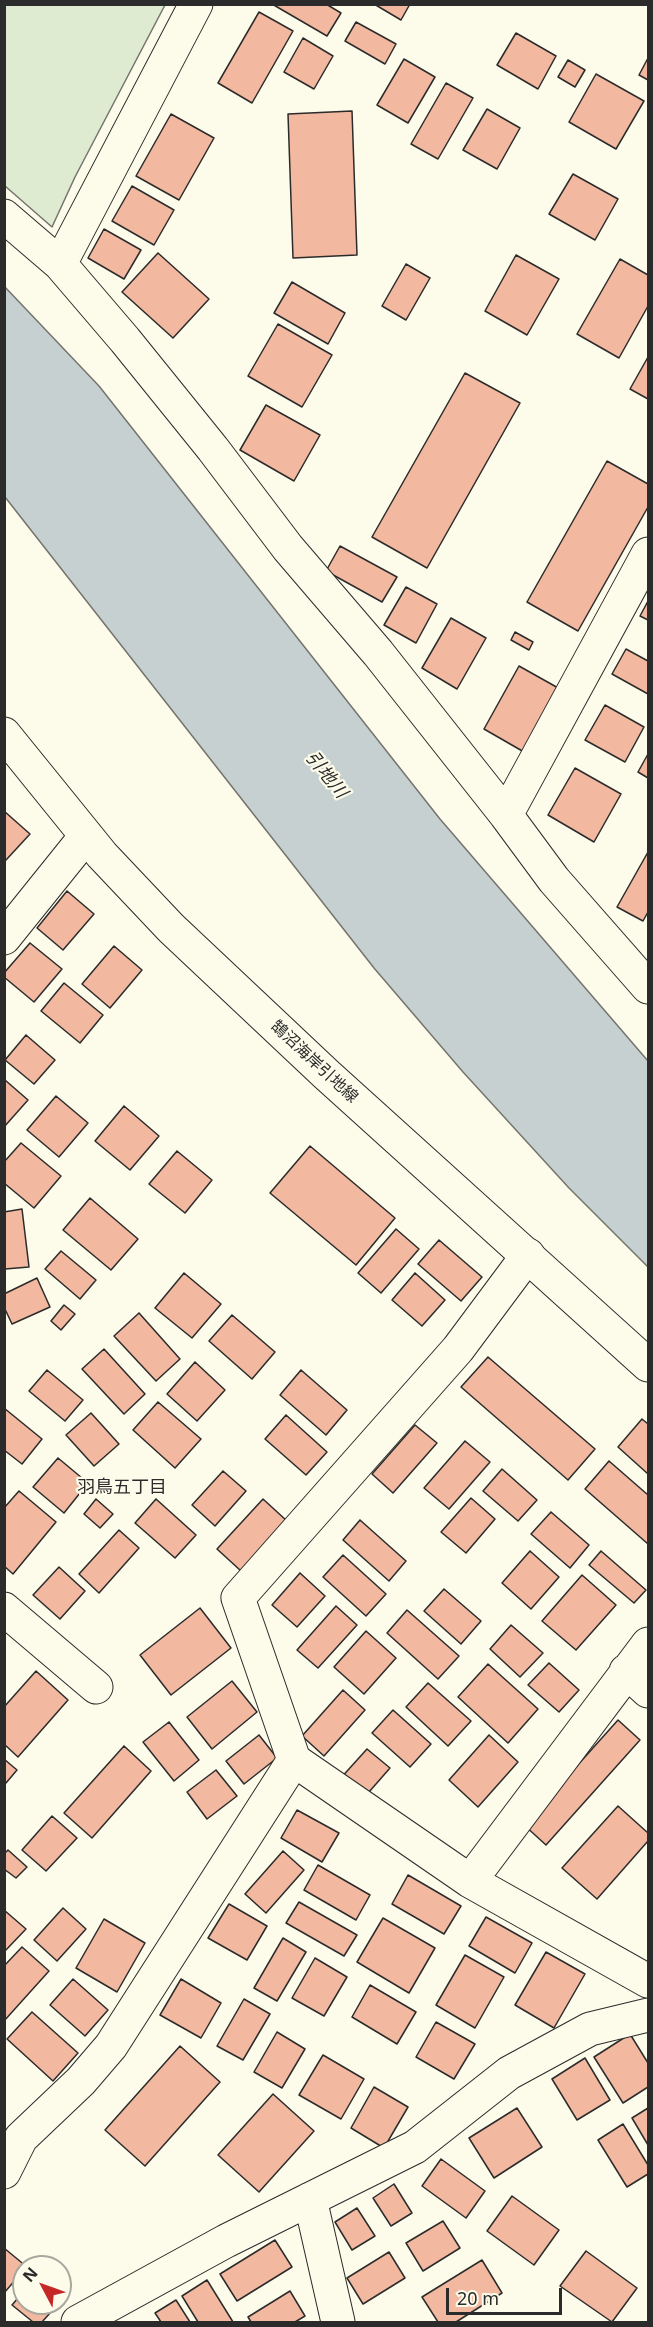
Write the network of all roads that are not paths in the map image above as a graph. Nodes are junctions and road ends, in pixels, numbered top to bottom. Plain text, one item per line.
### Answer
1 (196, 4) edge
2 (4, 216) edge
3 (60, 264) junction
4 (648, 554) edge
5 (4, 734) edge
6 (506, 815) junction
7 (86, 836) junction
8 (4, 938) edge
9 (648, 987) edge
10 (528, 1255) junction
11 (648, 1365) edge
12 (4, 1609) edge
13 (648, 1644) edge
14 (637, 1681) edge
15 (96, 1687) dead end
16 (294, 1760) junction
17 (470, 1881) junction
18 (648, 1981) edge
19 (648, 2015) edge
20 (4, 2172) edge
21 (309, 2199) junction
22 (78, 2322) edge
23 (338, 2322) edge

1 - 3 street
2 - 3 street
3 - 6 street
4 - 6 street
5 - 7 street, 鵠沼海岸引地線
6 - 9 street
7 - 8 street
7 - 10 street, 鵠沼海岸引地線
10 - 11 street, 鵠沼海岸引地線
10 - 16 street
12 - 15 street
13 - 14 street
14 - 17 street
16 - 17 street
16 - 20 street
17 - 18 street
19 - 21 street
21 - 22 street
21 - 23 street

